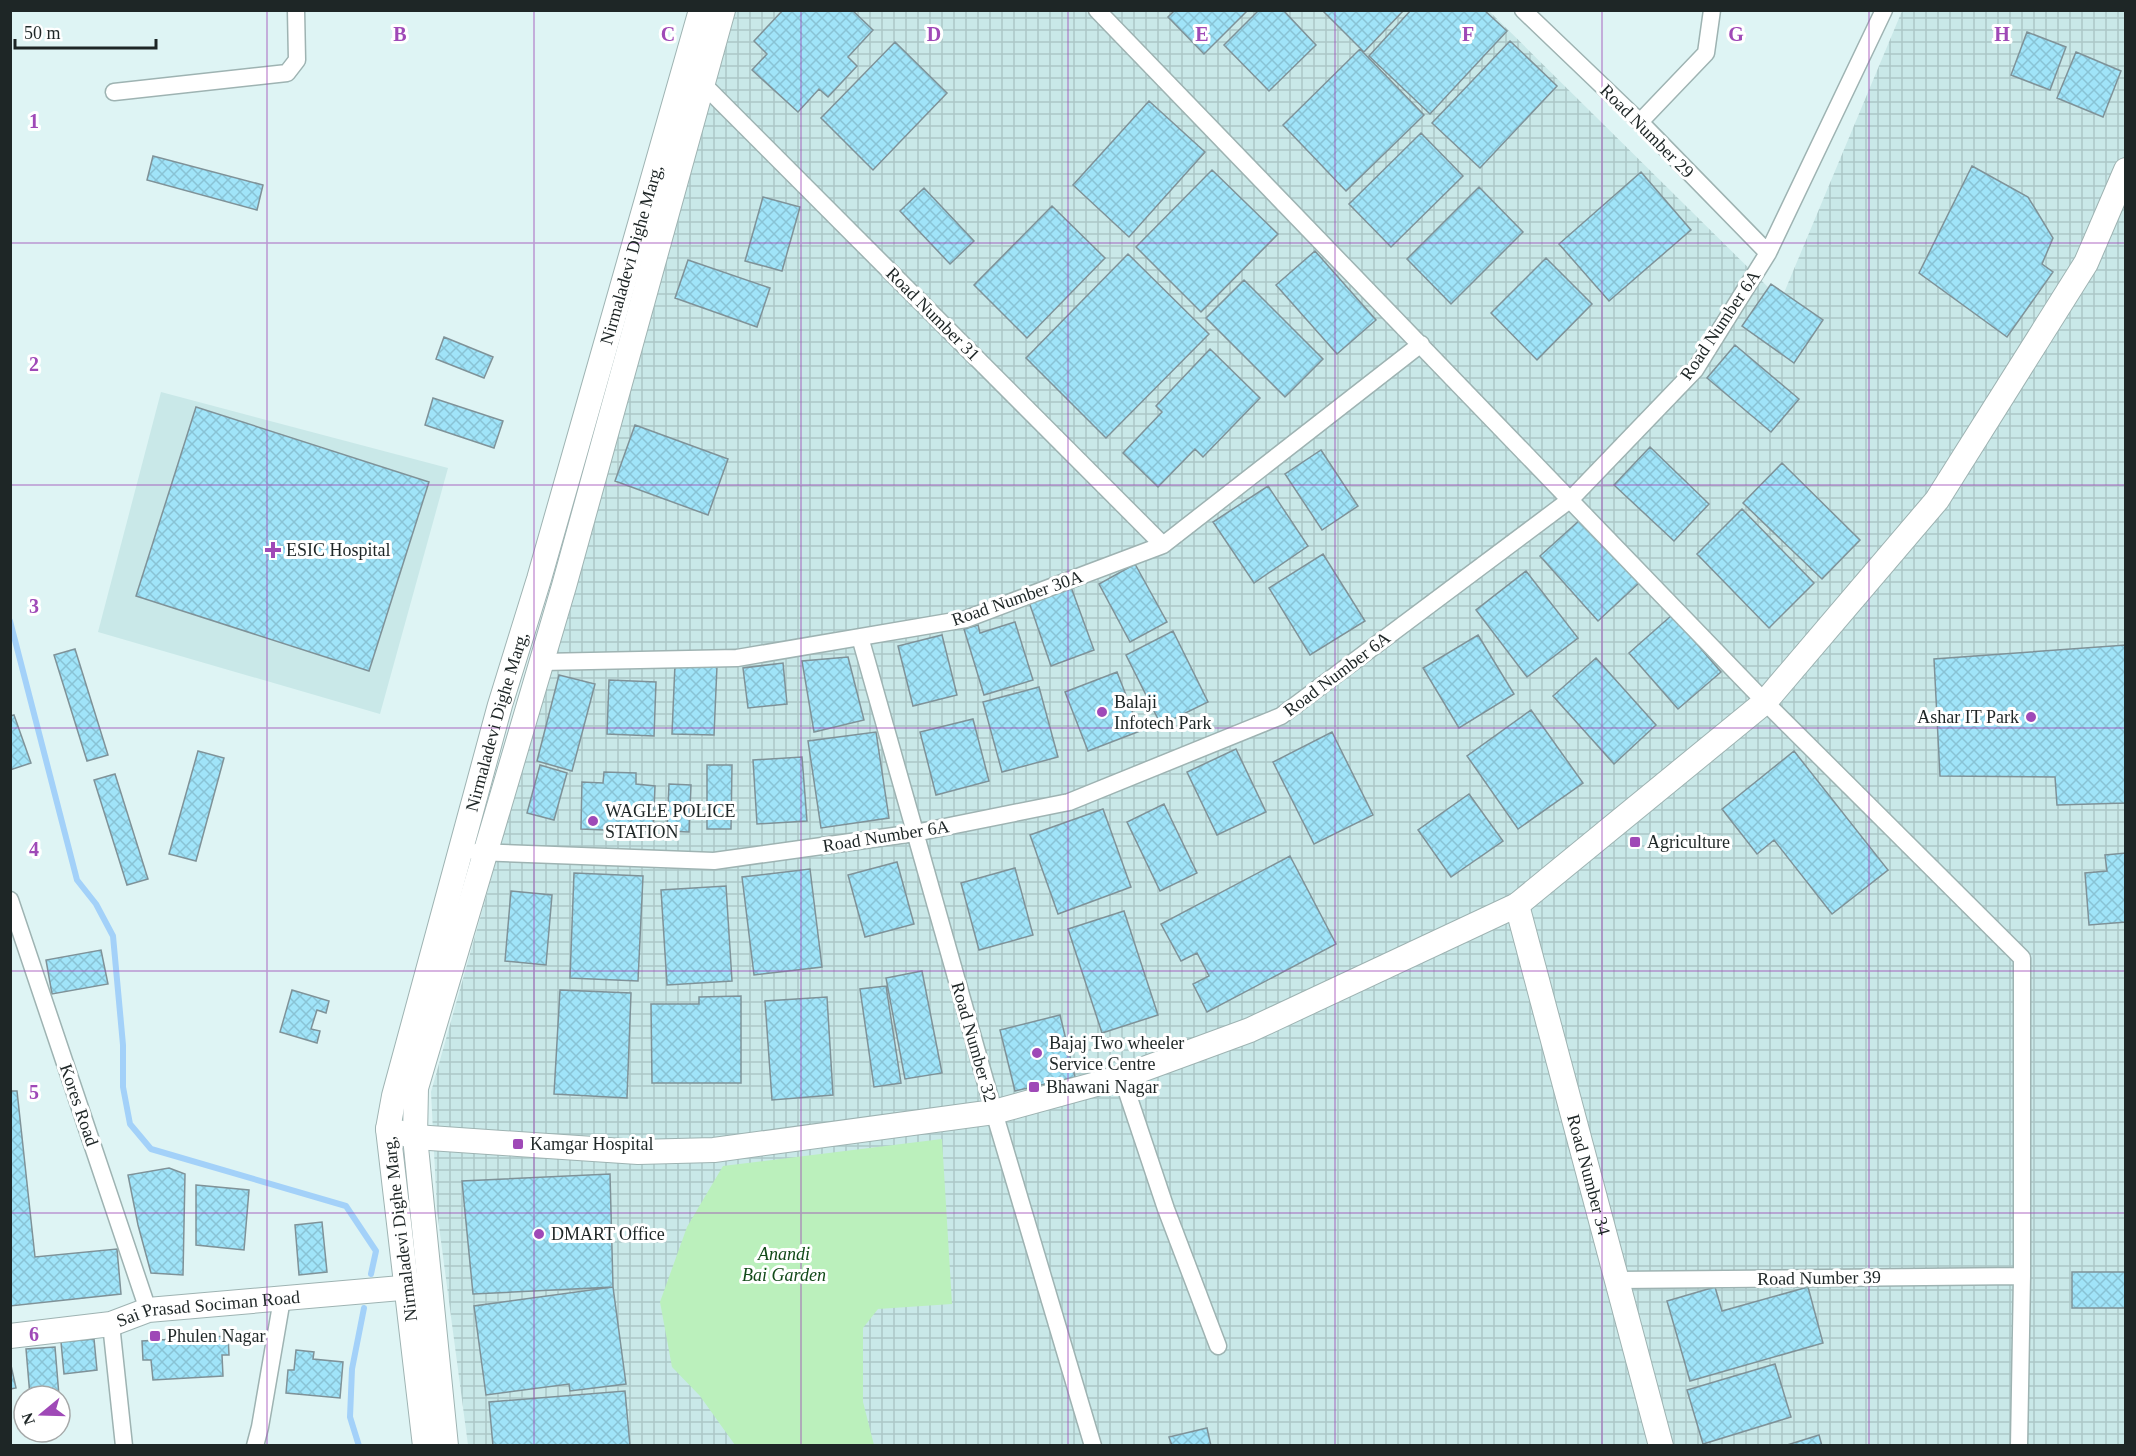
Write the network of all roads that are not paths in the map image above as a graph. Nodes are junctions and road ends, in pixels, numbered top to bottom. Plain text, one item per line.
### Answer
1 (296, 10) edge
2 (701, 10) edge
3 (723, 10) edge
4 (1097, 10) edge
5 (1523, 10) edge
6 (1712, 10) edge
7 (1884, 10) edge
8 (703, 84) junction
9 (114, 92) dead end
10 (1640, 122) junction
11 (2126, 170) edge
12 (1768, 254) junction
13 (1421, 344) junction
14 (1571, 499) junction
15 (1163, 544) junction
16 (861, 637) junction
17 (542, 662) junction
18 (1765, 702) junction
19 (915, 833) junction
20 (460, 851) junction
21 (484, 852) junction
22 (10, 900) edge
23 (1517, 905) junction
24 (1122, 1077) junction
25 (994, 1112) junction
26 (388, 1128) junction
27 (416, 1137) junction
28 (2022, 1276) junction
29 (1617, 1280) junction
30 (418, 1287) junction
31 (282, 1299) junction
32 (148, 1310) junction
33 (111, 1324) junction
34 (10, 1336) edge
35 (1218, 1346) dead end
36 (1090, 1445) edge
37 (124, 1446) edge
38 (255, 1446) edge
39 (425, 1446) edge
40 (446, 1446) edge
41 (1661, 1446) edge
42 (2019, 1446) edge

1 - 9 street
2 - 20 street, Nirmaladevi Dighe Marg,
3 - 8 street, Nirmaladevi Dighe Marg,
4 - 13 street
5 - 10 street, Road Number 29
6 - 10 street
7 - 12 street, Road Number 6A
8 - 15 street, Road Number 31
8 - 17 street, Nirmaladevi Dighe Marg,
10 - 12 street, Road Number 29
11 - 18 street
12 - 14 street, Road Number 6A
13 - 14 street
13 - 15 street, Road Number 30A
14 - 18 street
14 - 19 street, Road Number 6A
15 - 16 street, Road Number 30A
16 - 17 street, Road Number 30A
16 - 19 street, Road Number 32
17 - 21 street, Nirmaladevi Dighe Marg,
18 - 23 street
18 - 28 street
19 - 21 street, Road Number 6A
19 - 25 street, Road Number 32
20 - 21 street, Road Number 6A
20 - 26 street, Nirmaladevi Dighe Marg,
21 - 27 street, Nirmaladevi Dighe Marg,
22 - 32 street, Kores Road
23 - 24 street
23 - 29 street, Road Number 34
24 - 25 street
24 - 35 street
25 - 27 street
25 - 36 street, Road Number 32
26 - 27 street
26 - 30 street, Nirmaladevi Dighe Marg,
27 - 30 street, Nirmaladevi Dighe Marg,
28 - 29 street, Road Number 39
28 - 42 street
29 - 41 street, Road Number 34
30 - 31 street, Sai Prasad Sociman Road
30 - 39 street, Nirmaladevi Dighe Marg,
30 - 40 street, Nirmaladevi Dighe Marg,
31 - 32 street, Sai Prasad Sociman Road
31 - 38 street
32 - 33 street, Sai Prasad Sociman Road
33 - 34 street, Sai Prasad Sociman Road
33 - 37 street

